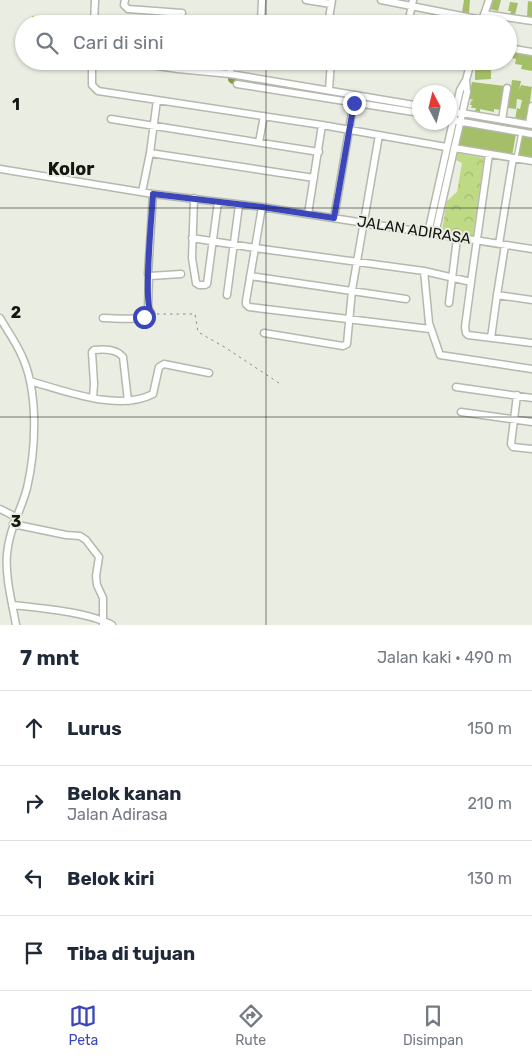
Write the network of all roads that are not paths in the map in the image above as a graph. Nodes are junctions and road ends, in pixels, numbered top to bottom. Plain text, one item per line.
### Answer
1 (94, 0) edge
2 (125, 0) edge
3 (262, 0) edge
4 (306, 0) edge
5 (381, 0) edge
6 (489, 0) edge
7 (331, 2) edge
8 (412, 3) edge
9 (182, 13) dead end
10 (94, 15) edge
11 (261, 15) edge
12 (329, 15) edge
13 (464, 15) edge
14 (483, 15) edge
15 (517, 20) edge
16 (532, 21) edge
17 (517, 50) edge
18 (532, 52) edge
19 (92, 70) edge
20 (188, 70) edge
21 (231, 70) edge
22 (330, 70) edge
23 (469, 70) edge
24 (230, 74) junction
25 (237, 84) dead end
26 (507, 88) dead end
27 (329, 90) junction
28 (157, 100) junction
29 (354, 100) junction
30 (412, 105) edge
31 (532, 106) edge
32 (457, 110) edge
33 (412, 112) edge
34 (457, 112) edge
35 (457, 114) edge
36 (264, 116) junction
37 (111, 119) dead end
38 (502, 120) junction
39 (457, 121) edge
40 (460, 122) junction
41 (154, 125) junction
42 (322, 125) junction
43 (530, 125) edge
44 (349, 130) junction
45 (449, 130) edge
46 (521, 132) junction
47 (532, 134) edge
48 (379, 135) junction
49 (259, 142) junction
50 (446, 147) junction
51 (454, 148) junction
52 (319, 152) junction
53 (150, 153) junction
54 (489, 154) junction
55 (515, 159) junction
56 (532, 161) edge
57 (0, 169) edge
58 (314, 178) junction
59 (142, 192) junction
60 (153, 194) junction
61 (194, 198) junction
62 (218, 202) junction
63 (239, 205) junction
64 (262, 207) junction
65 (308, 214) junction
66 (334, 218) junction
67 (363, 223) junction
68 (432, 233) junction
69 (192, 238) junction
70 (457, 238) junction
71 (477, 240) junction
72 (212, 241) junction
73 (233, 245) junction
74 (502, 245) junction
75 (255, 248) junction
76 (532, 249) edge
77 (358, 262) junction
78 (424, 272) junction
79 (181, 274) dead end
80 (149, 275) junction
81 (250, 276) junction
82 (451, 277) junction
83 (471, 282) junction
84 (352, 290) junction
85 (227, 295) dead end
86 (497, 295) junction
87 (406, 299) dead end
88 (532, 300) edge
89 (449, 303) dead end
90 (0, 318) edge
91 (103, 318) dead end
92 (350, 320) junction
93 (430, 329) junction
94 (264, 333) dead end
95 (491, 338) junction
96 (532, 343) edge
97 (532, 369) edge
98 (210, 373) dead end
99 (30, 381) junction
100 (456, 387) dead end
101 (517, 395) junction
102 (93, 398) junction
103 (532, 398) edge
104 (128, 400) junction
105 (461, 412) dead end
106 (514, 419) junction
107 (532, 422) edge
108 (532, 449) edge
109 (0, 508) edge
110 (15, 520) junction
111 (4, 574) edge
112 (12, 605) junction
113 (104, 623) edge
114 (16, 625) edge
115 (112, 625) edge

1 - 10 street
2 - 9 street
3 - 11 street
4 - 7 street
5 - 8 street
6 - 14 street
7 - 12 street
8 - 13 street
15 - 16 street
17 - 18 street
19 - 28 street
20 - 24 street
21 - 24 street
22 - 27 street
23 - 32 street
24 - 27 street
25 - 29 street
26 - 38 street
27 - 29 street
28 - 36 street
28 - 41 street
29 - 30 street
29 - 33 street
29 - 44 street
31 - 43 street
34 - 38 street
35 - 40 street
36 - 42 street
36 - 49 street
37 - 41 street
38 - 43 street
39 - 40 street
40 - 46 street
40 - 51 street
41 - 49 street
41 - 53 street
42 - 44 street
42 - 52 street
44 - 48 street
44 - 66 street
45 - 50 street
46 - 47 street
46 - 55 lane
48 - 50 street
48 - 67 street
49 - 52 street
50 - 68 street
51 - 54 street
51 - 68 street
52 - 58 street
53 - 58 street
53 - 59 street
54 - 55 street
54 - 71 street
55 - 56 street
55 - 74 street
57 - 59 street, JALAN ADIRASA
58 - 65 street
59 - 60 street, JALAN ADIRASA
60 - 61 street, JALAN ADIRASA
60 - 80 street
61 - 62 street, JALAN ADIRASA
61 - 69 street
62 - 63 street, JALAN ADIRASA
62 - 72 street
63 - 64 street, JALAN ADIRASA
63 - 73 street
64 - 65 street, JALAN ADIRASA
64 - 75 street
65 - 66 street, JALAN ADIRASA
66 - 67 street, JALAN ADIRASA
67 - 68 street, JALAN ADIRASA
67 - 77 street
68 - 70 street, JALAN ADIRASA
69 - 72 street
69 - 72 street
70 - 71 street, JALAN ADIRASA
70 - 82 street
71 - 74 street, JALAN ADIRASA
71 - 83 street
72 - 73 street
73 - 75 street
73 - 85 street
74 - 76 street, JALAN ADIRASA
74 - 86 street
75 - 77 street
75 - 81 street
77 - 78 street
77 - 84 street
78 - 82 street
78 - 93 street
79 - 80 street
80 - 91 street
81 - 84 street
81 - 92 street
82 - 83 street
82 - 89 street
83 - 95 street
84 - 87 street
84 - 92 street
86 - 88 street
86 - 95 street
90 - 99 street
92 - 93 street
92 - 94 street
93 - 97 street
95 - 96 street
98 - 104 street
99 - 102 street
99 - 110 street
100 - 101 street
101 - 103 street
101 - 106 street
102 - 104 street
102 - 104 street
105 - 106 street
106 - 107 street
106 - 108 street
109 - 110 street
110 - 111 street
110 - 113 street
111 - 112 street
112 - 113 street
112 - 114 street
113 - 115 street

